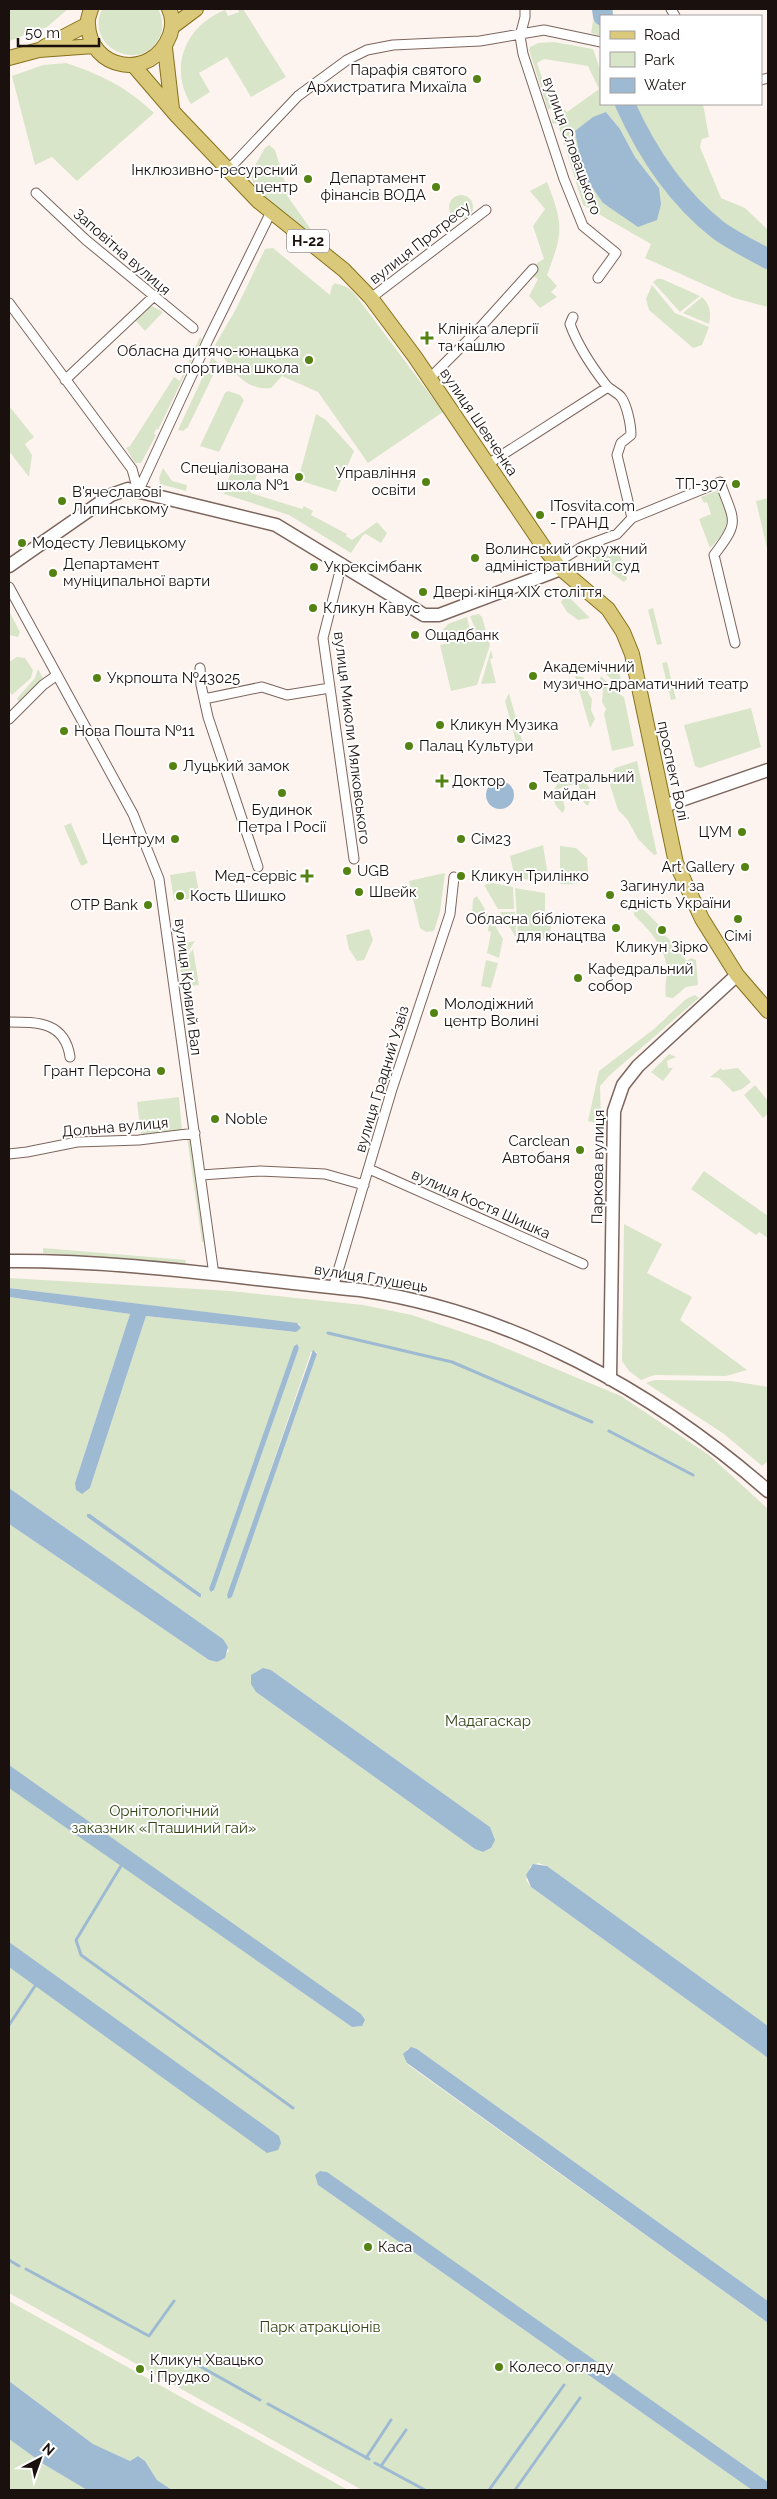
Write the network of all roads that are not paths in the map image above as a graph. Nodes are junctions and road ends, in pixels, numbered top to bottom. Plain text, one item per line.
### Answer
1 (91, 9) edge
2 (169, 9) edge
3 (196, 9) edge
4 (525, 9) edge
5 (88, 24) junction
6 (172, 27) junction
7 (520, 36) junction
8 (600, 42) edge
9 (94, 46) junction
10 (165, 48) junction
11 (39, 50) junction
12 (9, 58) edge
13 (134, 66) junction
14 (172, 109) junction
15 (228, 170) junction
16 (36, 194) dead end
17 (486, 210) dead end
18 (271, 212) junction
19 (533, 269) dead end
20 (598, 278) dead end
21 (153, 297) junction
22 (371, 298) junction
23 (9, 303) edge
24 (572, 317) dead end
25 (193, 328) dead end
26 (430, 378) junction
27 (65, 380) junction
28 (608, 387) junction
29 (488, 464) junction
30 (138, 492) junction
31 (632, 518) junction
32 (342, 563) junction
33 (9, 566) edge
34 (558, 566) junction
35 (9, 588) edge
36 (735, 643) dead end
37 (200, 668) dead end
38 (57, 675) junction
39 (330, 688) junction
40 (204, 698) junction
41 (9, 720) edge
42 (768, 770) edge
43 (664, 806) junction
44 (354, 859) dead end
45 (258, 868) dead end
46 (454, 877) dead end
47 (736, 975) junction
48 (768, 1011) edge
49 (9, 1022) edge
50 (70, 1057) dead end
51 (195, 1133) junction
52 (9, 1154) edge
53 (369, 1169) junction
54 (201, 1175) junction
55 (364, 1185) junction
56 (9, 1261) edge
57 (583, 1264) dead end
58 (214, 1275) junction
59 (332, 1288) junction
60 (610, 1379) junction
61 (768, 1491) edge

1 - 5 main road
2 - 6 main road
3 - 6 main road
4 - 7 street
5 - 9 main road
5 - 11 main road
6 - 10 main road
7 - 8 street
7 - 15 street
7 - 20 street, вулиця Словацького
9 - 11 main road
9 - 13 main road
10 - 13 main road
10 - 14 main road
11 - 12 main road
13 - 14 main road, вулиця Шевченка / Н-22
14 - 15 main road, вулиця Шевченка / Н-22
15 - 18 main road, вулиця Шевченка / Н-22
16 - 21 street, Заповітна вулиця
17 - 22 street, вулиця Прогресу
18 - 22 main road, вулиця Шевченка / Н-22
18 - 30 street
19 - 26 street
21 - 25 street, Заповітна вулиця
21 - 27 street
22 - 26 main road, вулиця Шевченка / Н-22
23 - 27 street
24 - 28 street
26 - 29 main road, вулиця Шевченка / Н-22
27 - 30 street
28 - 29 street
28 - 31 street
29 - 34 main road, вулиця Шевченка / Н-22
30 - 32 main road
30 - 33 main road
31 - 34 street
31 - 36 street
32 - 34 main road
32 - 39 street, вулиця Миколи Мялковського
34 - 43 main road, проспект Волі / Н-22
35 - 38 street, вулиця Кривий Вал
37 - 40 street
38 - 41 street
38 - 51 street, вулиця Кривий Вал
39 - 40 street
39 - 44 street, вулиця Миколи Мялковського
40 - 45 street
42 - 43 main road
43 - 47 main road, проспект Волі / Н-22
46 - 53 street, вулиця Градний Узвіз
47 - 48 main road, проспект Волі / Н-22
47 - 60 main road, Паркова вулиця
49 - 50 street
51 - 52 street, Дольна вулиця
51 - 54 street, вулиця Кривий Вал
53 - 55 street, вулиця Градний Узвіз
53 - 57 street, вулиця Костя Шишка
54 - 55 street
54 - 58 street, вулиця Кривий Вал
55 - 59 street, вулиця Градний Узвіз
56 - 58 main road, вулиця Глушець
58 - 59 main road, вулиця Глушець
59 - 60 main road, вулиця Глушець
60 - 61 main road, вулиця Глушець

